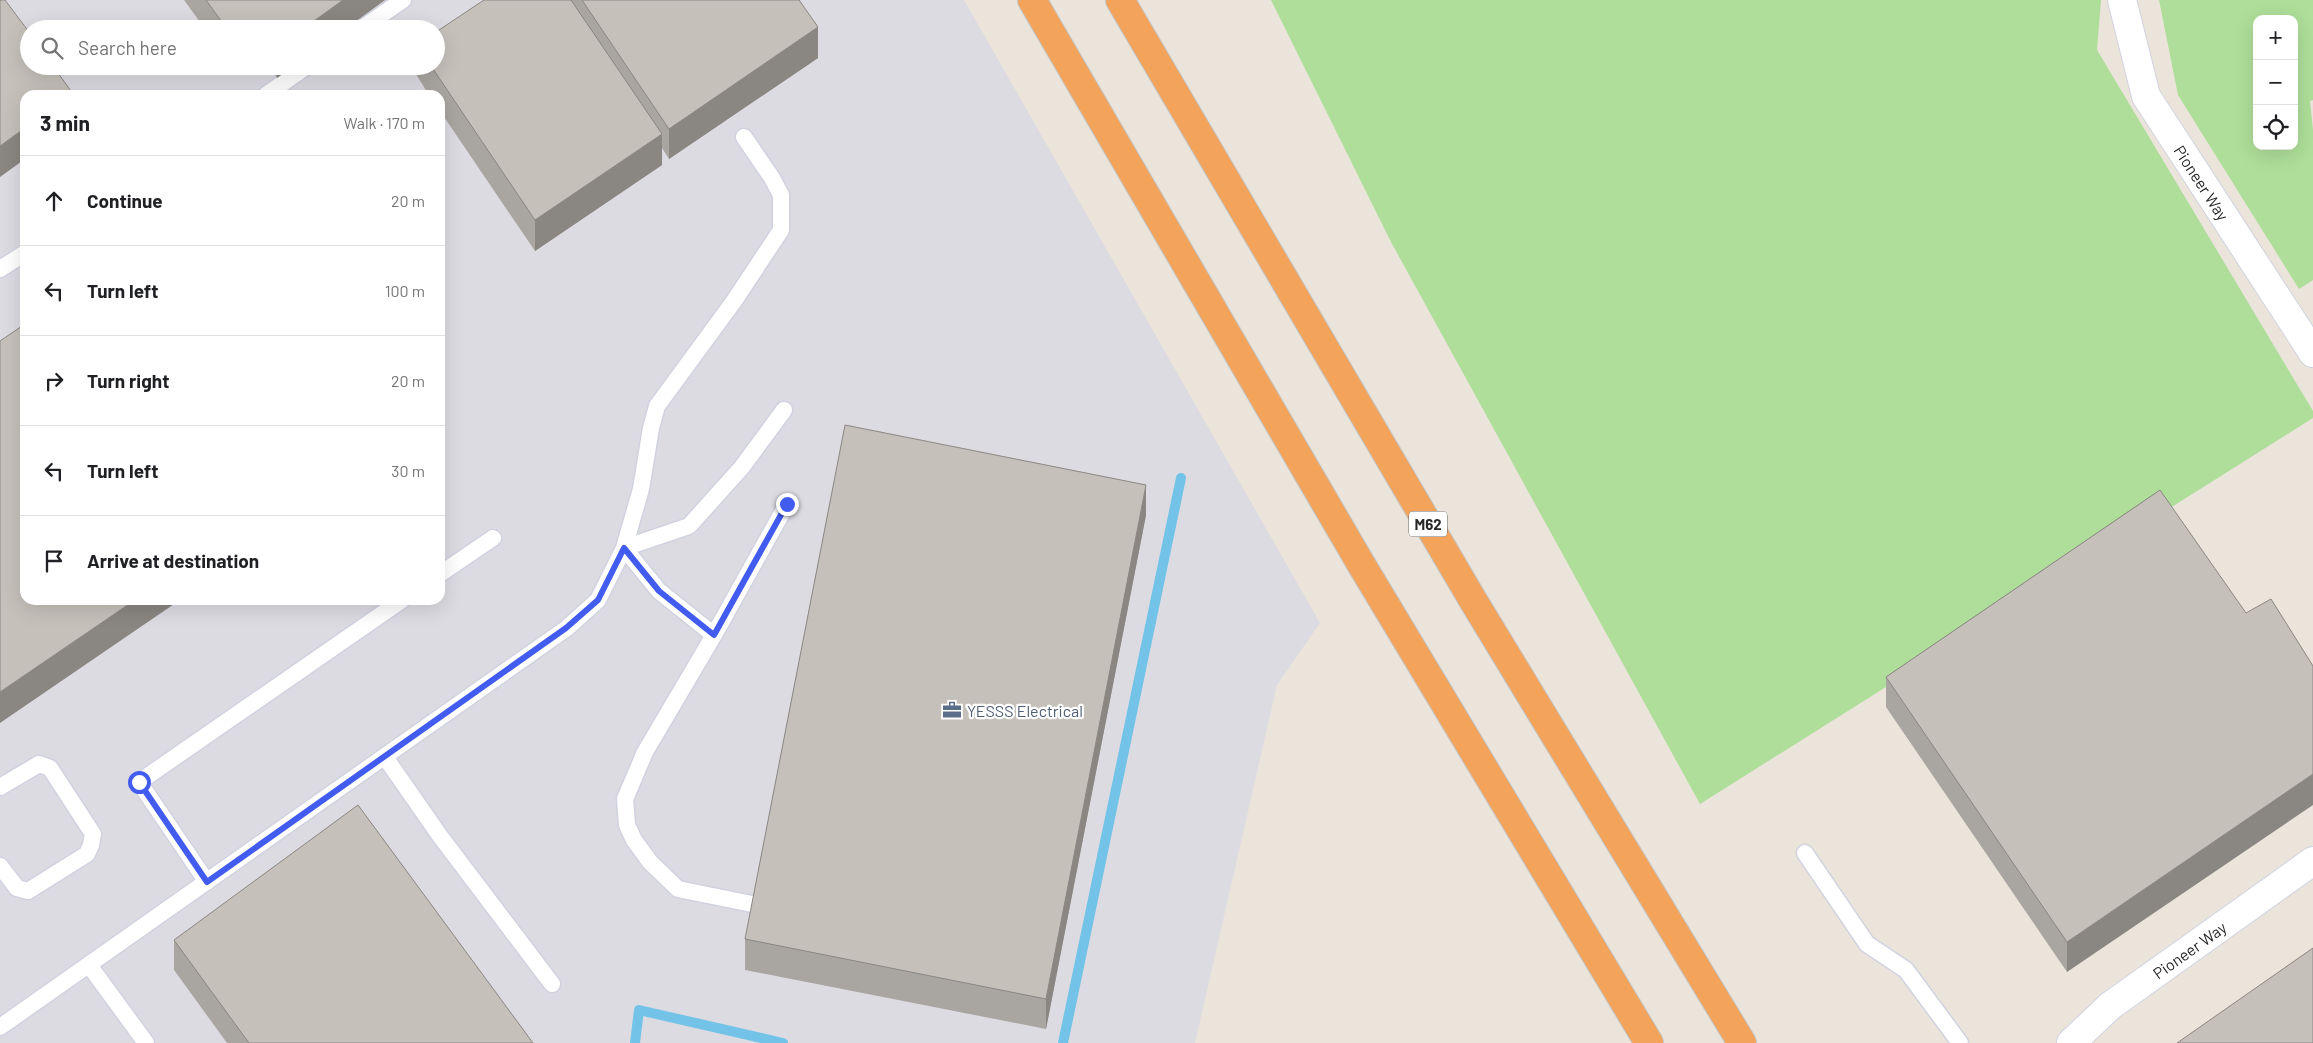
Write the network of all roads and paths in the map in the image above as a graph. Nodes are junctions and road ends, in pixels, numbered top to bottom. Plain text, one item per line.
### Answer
1 (403, 0) edge
2 (1032, 0) edge
3 (1122, 0) edge
4 (2122, 0) edge
5 (374, 20) edge
6 (294, 75) edge
7 (273, 90) edge
8 (744, 137) dead end
9 (20, 256) edge
10 (0, 269) edge
11 (2313, 353) edge
12 (784, 410) dead end
13 (787, 504) dead end
14 (493, 538) dead end
15 (624, 548) junction
16 (445, 571) edge
17 (395, 605) edge
18 (714, 635) junction
19 (385, 757) junction
20 (0, 787) edge
21 (1804, 853) dead end
22 (2313, 861) edge
23 (0, 866) edge
24 (207, 882) junction
25 (757, 905) edge
26 (89, 965) junction
27 (552, 984) dead end
28 (0, 1027) edge
29 (146, 1043) edge
30 (1649, 1043) edge
31 (1742, 1043) edge
32 (1960, 1043) edge
33 (2071, 1043) edge

1 - 5 lane
2 - 30 highway
3 - 31 highway, M62
4 - 11 street, Pioneer Way
6 - 7 lane
8 - 15 lane
9 - 10 lane
12 - 15 lane
13 - 18 lane
14 - 16 lane
15 - 18 lane
15 - 19 lane
17 - 24 lane
18 - 25 lane
19 - 24 lane
19 - 27 lane
20 - 23 lane
21 - 32 lane
22 - 33 street, Pioneer Way
24 - 26 lane
26 - 28 lane
26 - 29 lane

